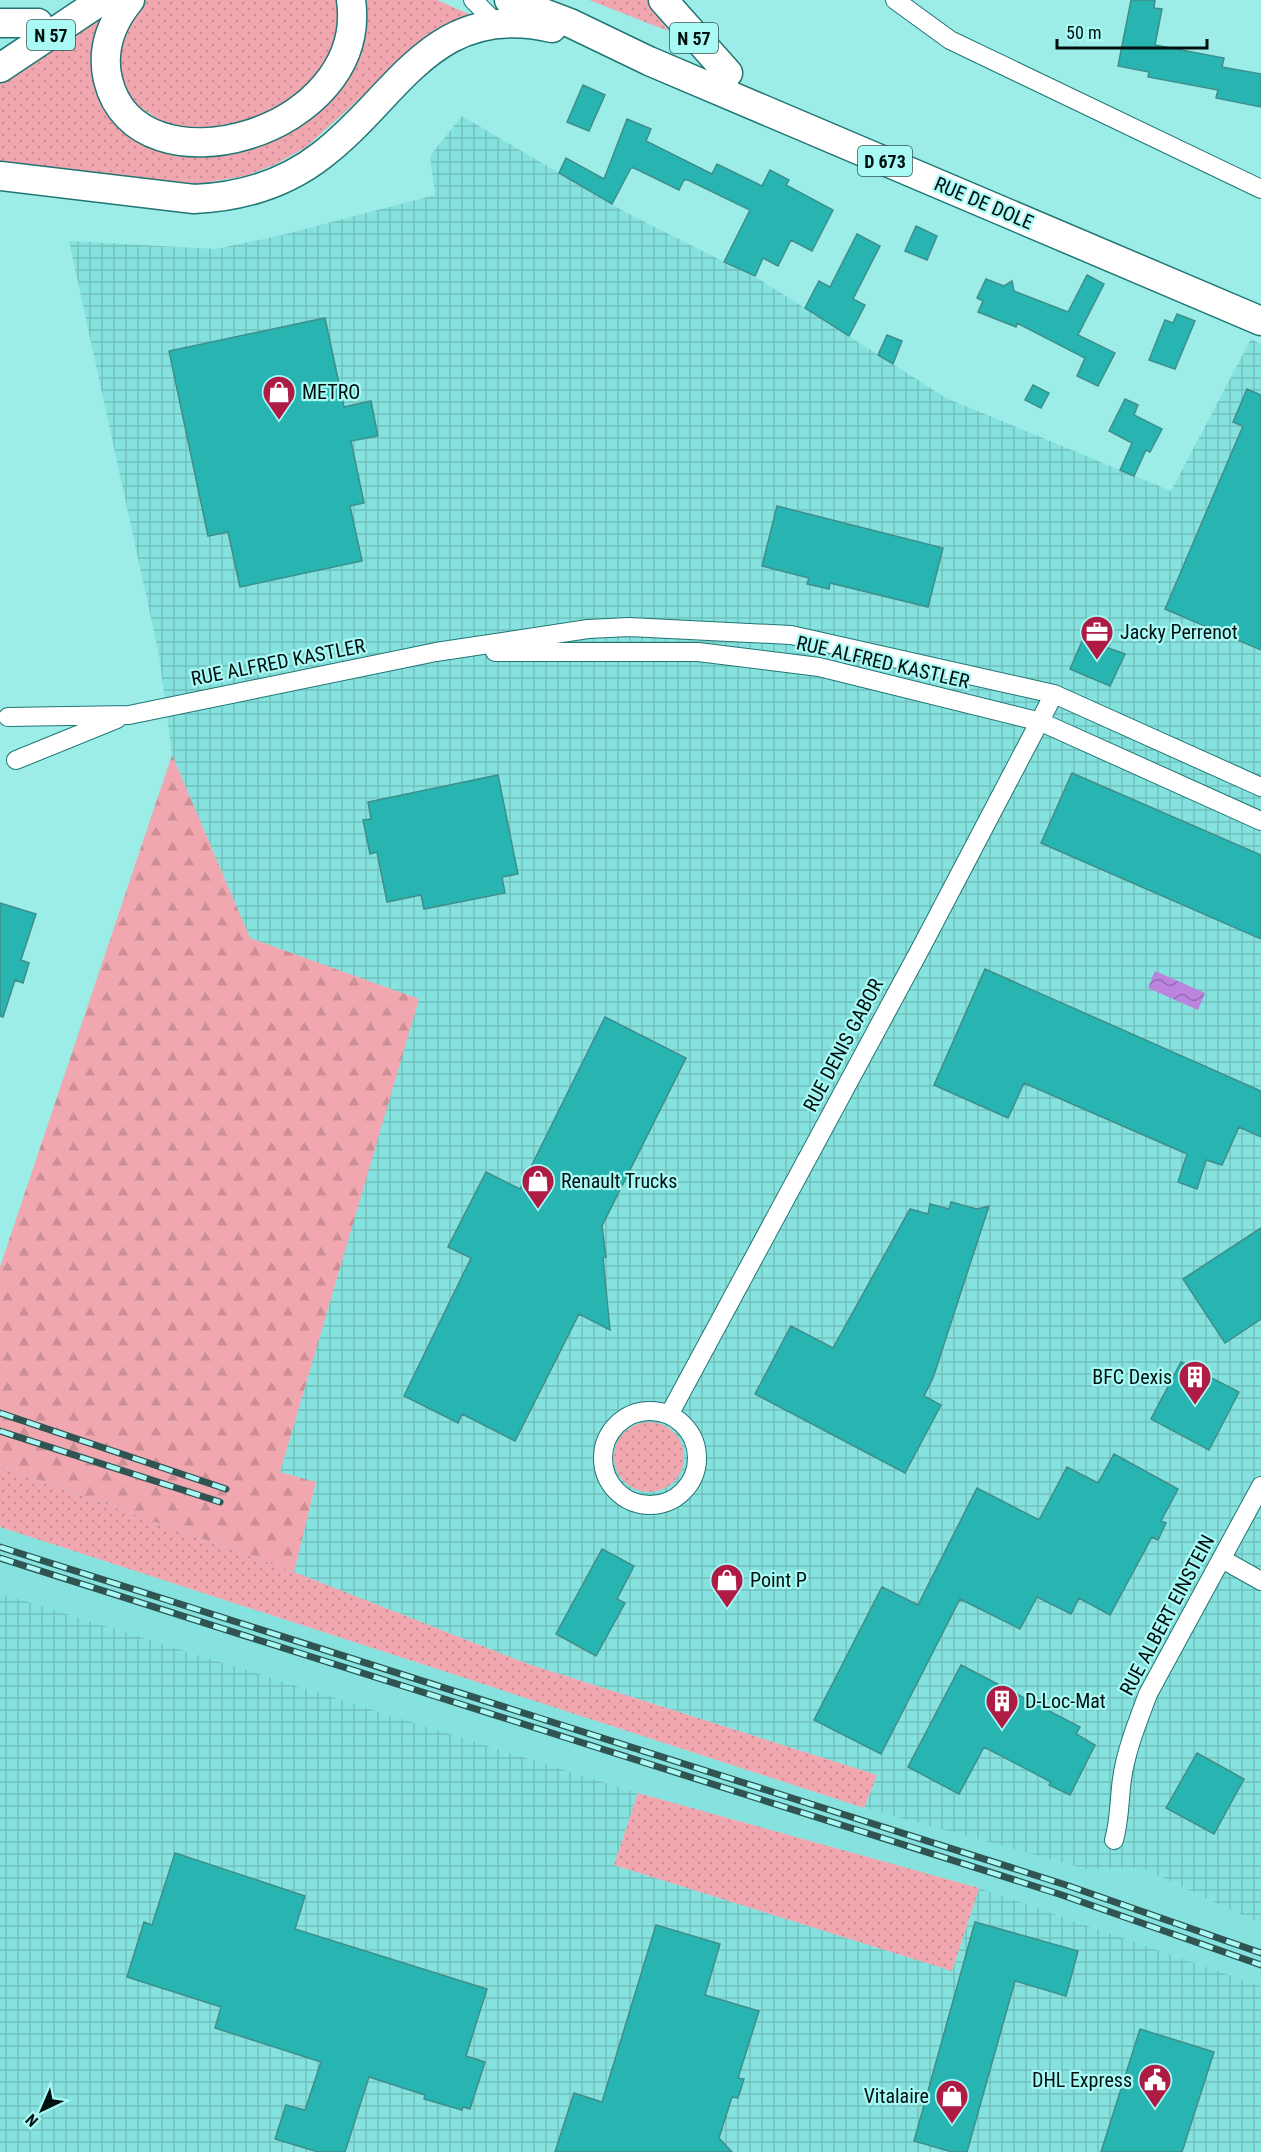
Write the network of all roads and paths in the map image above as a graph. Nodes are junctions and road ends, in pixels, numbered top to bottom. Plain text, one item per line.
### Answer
1 (71, 0) edge
2 (102, 0) edge
3 (130, 0) edge
4 (351, 0) edge
5 (473, 0) edge
6 (553, 0) edge
7 (663, 0) edge
8 (895, 0) edge
9 (502, 12) edge
10 (0, 23) edge
11 (38, 23) junction
12 (0, 47) edge
13 (0, 68) edge
14 (728, 73) junction
15 (0, 176) edge
16 (1256, 183) edge
17 (1261, 300) edge
18 (1261, 321) edge
19 (436, 652) junction
20 (1054, 694) junction
21 (129, 715) junction
22 (8, 717) dead end
23 (1041, 722) junction
24 (16, 760) dead end
25 (1261, 787) edge
26 (1261, 821) edge
27 (669, 1415) junction
28 (1261, 1486) edge
29 (1222, 1559) junction
30 (1261, 1581) edge
31 (1114, 1840) dead end

1 - 11 main road, N 57
2 - 13 main road, N 57
3 - 4 main road
5 - 9 street, RUE DE DOLE
6 - 14 main road, RUE DE DOLE / D 673
7 - 14 main road, N 57
8 - 16 street
9 - 15 main road
9 - 18 main road, RUE DE DOLE / D 673
10 - 11 main road
11 - 12 main road, N 57
14 - 17 main road, RUE DE DOLE / D 673
19 - 20 street, RUE ALFRED KASTLER
19 - 21 street, RUE ALFRED KASTLER
19 - 23 street, RUE ALFRED KASTLER
20 - 23 street, RUE DENIS GABOR
20 - 25 street, RUE ALFRED KASTLER
21 - 22 street, RUE ALFRED KASTLER
21 - 24 street, RUE ALFRED KASTLER
23 - 26 street, RUE ALFRED KASTLER
23 - 27 street, RUE DENIS GABOR
27 - 27 street
28 - 29 street, RUE ALBERT EINSTEIN
29 - 30 street
29 - 31 street, RUE ALBERT EINSTEIN

